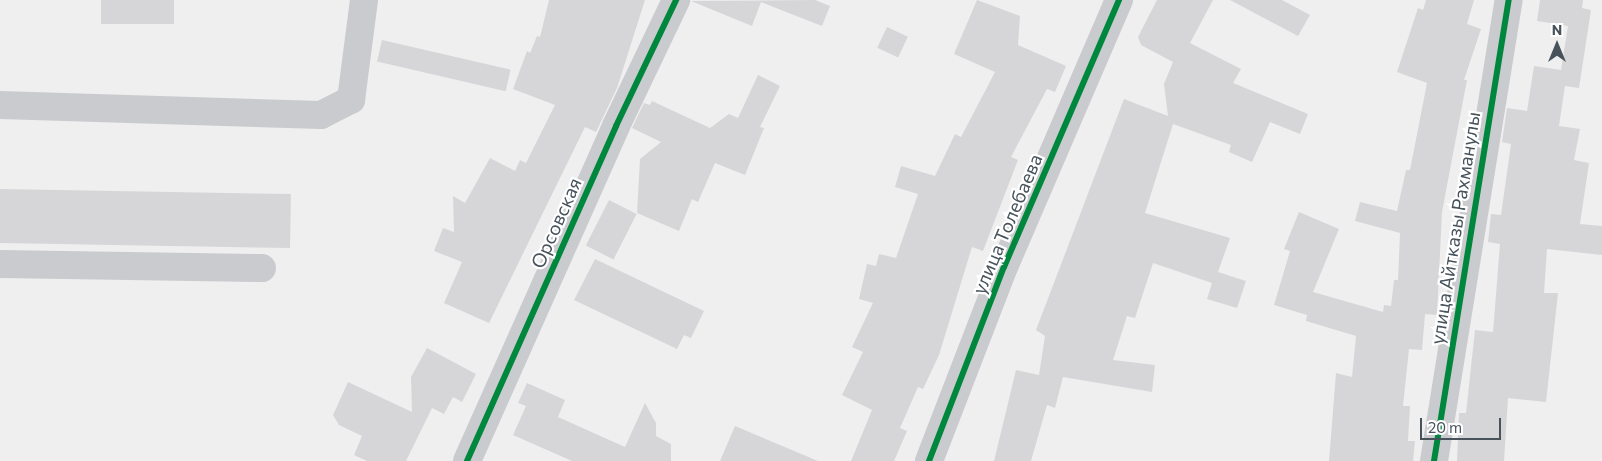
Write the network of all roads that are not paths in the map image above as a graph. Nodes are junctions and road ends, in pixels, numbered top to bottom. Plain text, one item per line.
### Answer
1 (364, 0) edge
2 (676, 0) edge
3 (1119, 0) edge
4 (1508, 0) edge
5 (0, 106) edge
6 (0, 264) edge
7 (262, 268) dead end
8 (467, 461) edge
9 (928, 461) edge
10 (1434, 461) edge

1 - 5 street
2 - 8 street, Орсовская
3 - 9 street, улица Толебаева
4 - 10 street, улица Айтказы Рахманулы
6 - 7 street

